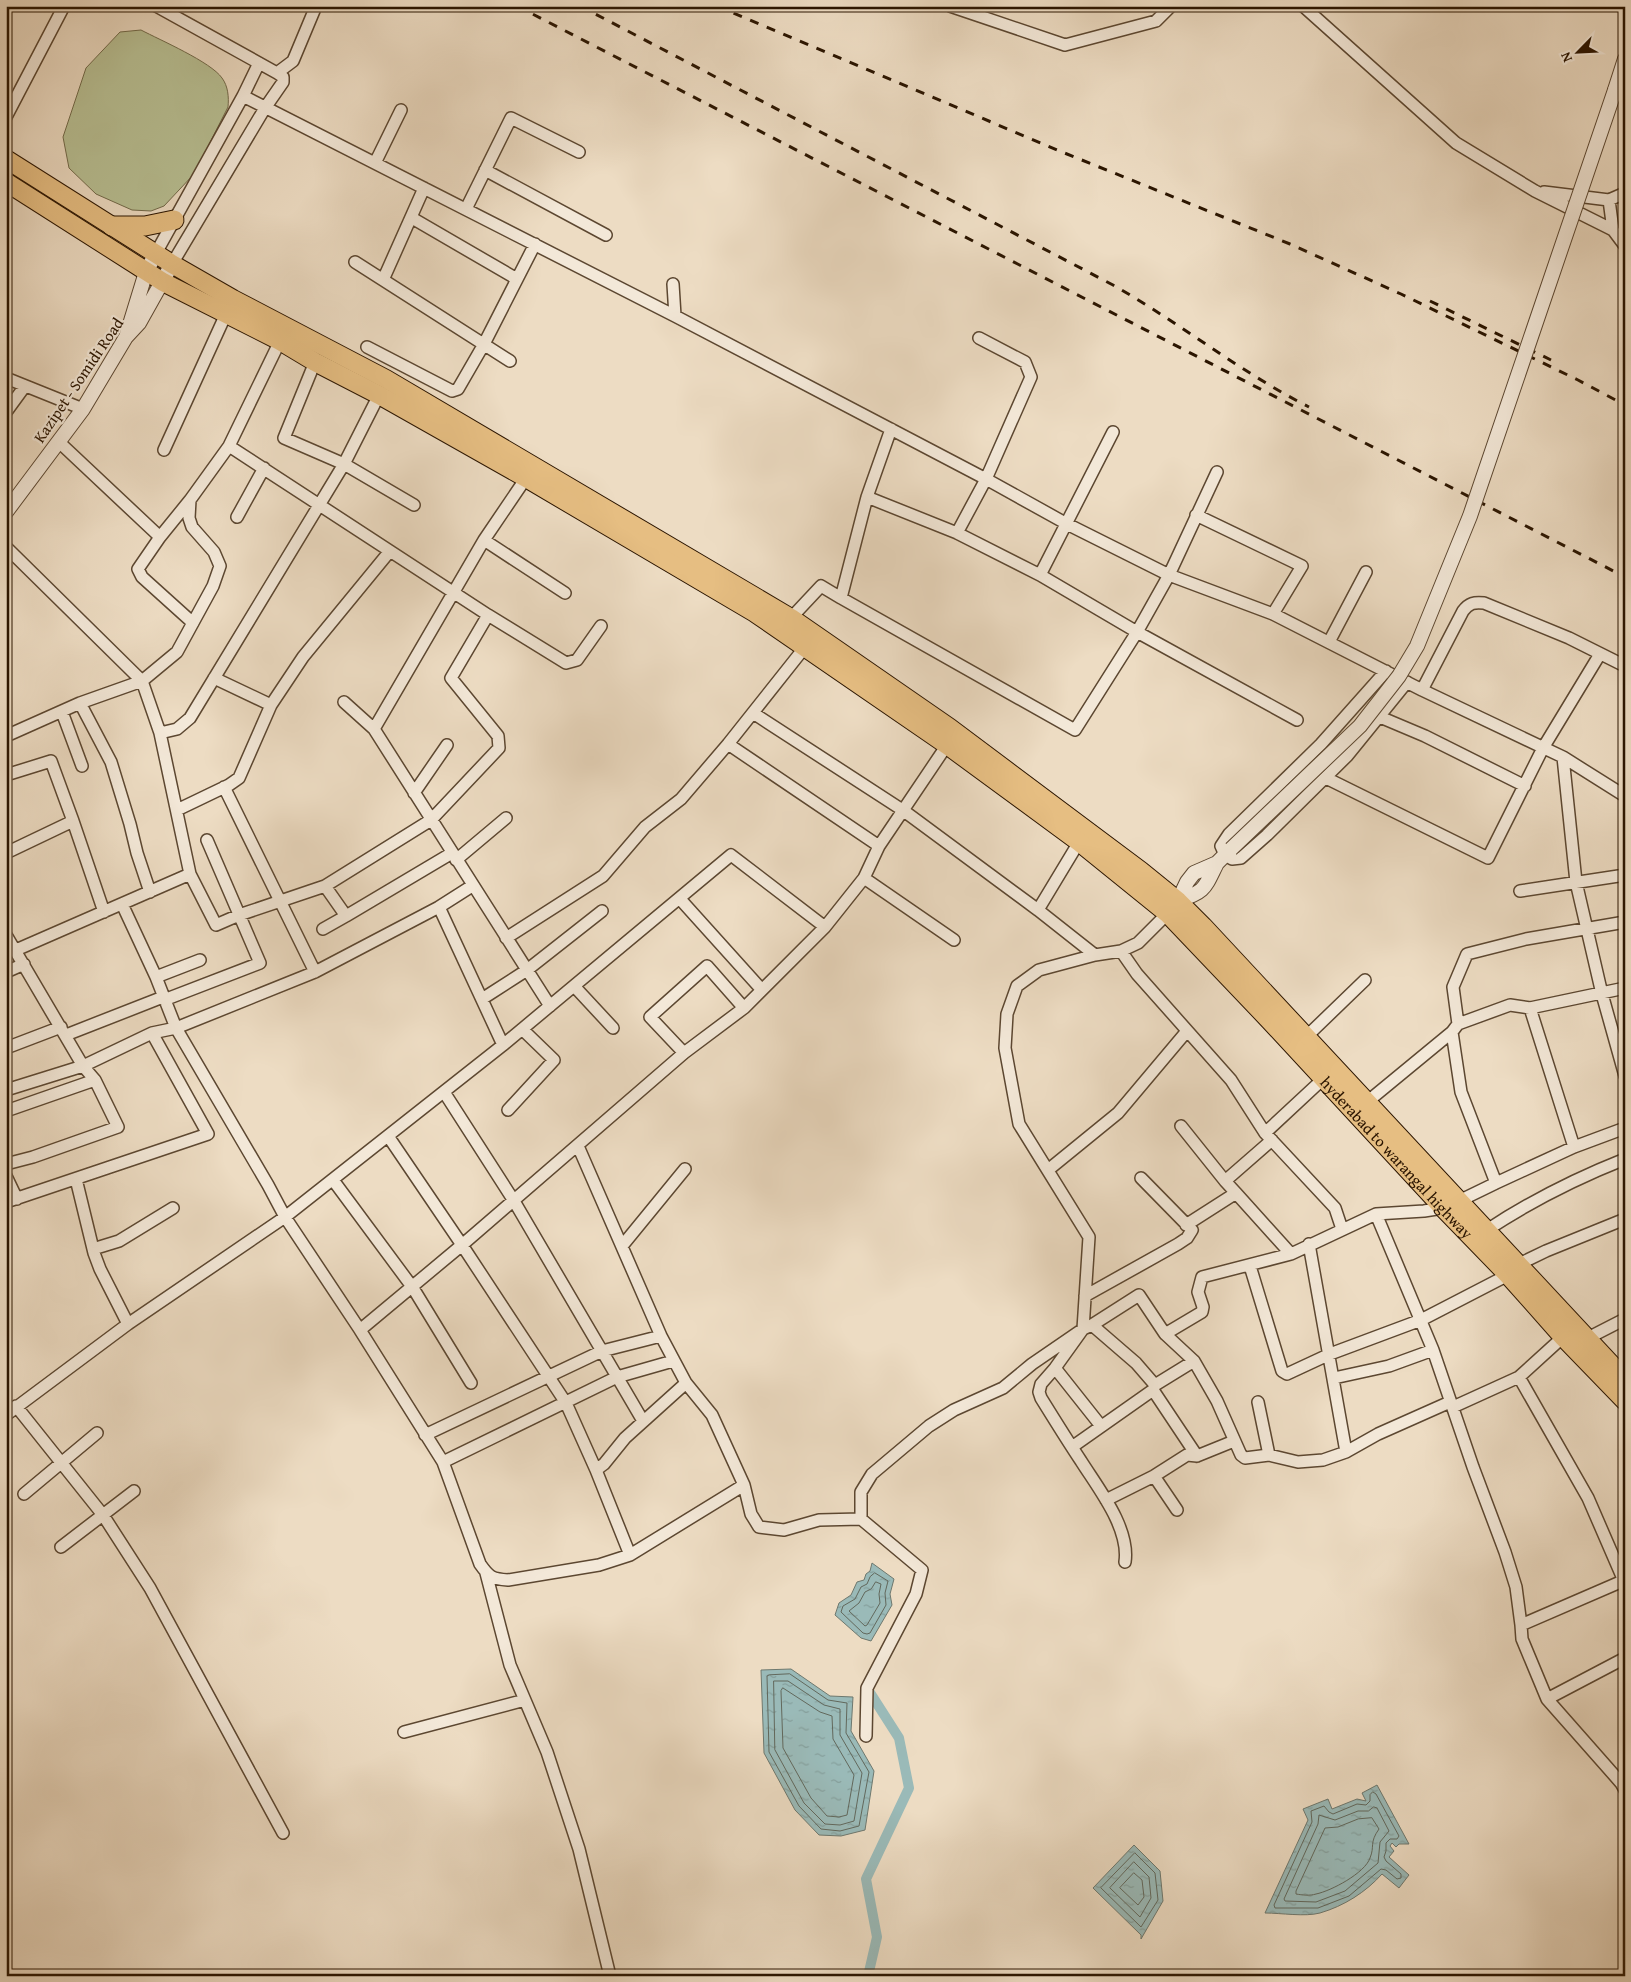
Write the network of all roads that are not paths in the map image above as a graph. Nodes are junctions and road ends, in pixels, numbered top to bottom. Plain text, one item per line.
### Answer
1 (64, 6) edge
2 (156, 6) edge
3 (316, 6) edge
4 (950, 6) edge
5 (1171, 6) edge
6 (1303, 6) edge
7 (1625, 60) edge
8 (259, 63) junction
9 (278, 73) junction
10 (243, 96) junction
11 (265, 108) junction
12 (401, 110) dead end
13 (6, 117) edge
14 (579, 152) dead end
15 (6, 159) edge
16 (375, 163) junction
17 (485, 170) junction
18 (6, 182) edge
19 (424, 188) junction
20 (1535, 191) junction
21 (1625, 193) edge
22 (1609, 200) junction
23 (466, 209) junction
24 (412, 218) junction
25 (174, 220) junction
26 (112, 226) junction
27 (1613, 230) junction
28 (606, 235) dead end
29 (535, 244) junction
30 (1625, 246) edge
31 (156, 253) junction
32 (355, 262) dead end
33 (172, 264) junction
34 (146, 272) junction
35 (517, 279) junction
36 (383, 280) junction
37 (163, 282) junction
38 (673, 284) dead end
39 (226, 314) junction
40 (676, 316) junction
41 (126, 338) junction
42 (979, 338) dead end
43 (280, 341) junction
44 (484, 344) junction
45 (367, 347) dead end
46 (510, 361) dead end
47 (316, 362) junction
48 (6, 378) edge
49 (25, 386) junction
50 (379, 395) junction
51 (83, 409) junction
52 (6, 412) edge
53 (891, 429) junction
54 (1114, 432) dead end
55 (59, 442) junction
56 (229, 446) junction
57 (164, 450) dead end
58 (344, 464) junction
59 (264, 468) junction
60 (1217, 472) dead end
61 (526, 478) junction
62 (986, 478) junction
63 (867, 497) junction
64 (190, 500) junction
65 (320, 505) junction
66 (414, 505) dead end
67 (6, 512) edge
68 (1196, 515) junction
69 (238, 517) dead end
70 (1067, 524) junction
71 (957, 533) junction
72 (160, 537) junction
73 (484, 540) junction
74 (6, 548) edge
75 (390, 551) junction
76 (1366, 572) dead end
77 (1040, 575) junction
78 (1169, 575) junction
79 (454, 592) junction
80 (565, 593) dead end
81 (841, 598) junction
82 (1273, 614) junction
83 (488, 615) junction
84 (791, 618) junction
85 (193, 623) junction
86 (602, 626) dead end
87 (1137, 632) junction
88 (1329, 642) junction
89 (805, 647) junction
90 (1600, 654) junction
91 (1625, 666) edge
92 (1386, 671) junction
93 (214, 678) junction
94 (142, 681) junction
95 (1407, 682) junction
96 (1422, 690) junction
97 (344, 702) dead end
98 (80, 703) junction
99 (270, 705) junction
100 (62, 712) junction
101 (753, 713) junction
102 (1380, 717) junction
103 (1297, 720) dead end
104 (374, 729) junction
105 (160, 733) junction
106 (6, 736) edge
107 (728, 744) junction
108 (447, 745) dead end
109 (947, 745) junction
110 (1543, 748) junction
111 (1563, 757) junction
112 (82, 766) dead end
113 (6, 775) edge
114 (1326, 778) junction
115 (1526, 786) junction
116 (224, 787) junction
117 (414, 792) junction
118 (1625, 796) edge
119 (177, 810) junction
120 (904, 811) junction
121 (506, 818) dead end
122 (431, 820) junction
123 (73, 821) junction
124 (207, 840) dead end
125 (1079, 842) junction
126 (880, 846) junction
127 (6, 853) edge
128 (454, 856) junction
129 (1224, 856) junction
130 (190, 874) junction
131 (1625, 875) edge
132 (864, 878) junction
133 (1576, 882) junction
134 (325, 886) junction
135 (472, 886) junction
136 (1520, 891) dead end
137 (150, 892) junction
138 (680, 899) junction
139 (281, 902) junction
140 (122, 904) junction
141 (438, 908) junction
142 (1173, 908) junction
143 (602, 910) dead end
144 (1038, 910) junction
145 (104, 912) junction
146 (239, 915) junction
147 (346, 916) junction
148 (1625, 922) edge
149 (825, 927) junction
150 (323, 929) dead end
151 (1586, 929) junction
152 (6, 935) edge
153 (506, 938) junction
154 (954, 940) dead end
155 (16, 950) junction
156 (1121, 951) junction
157 (1095, 955) junction
158 (200, 960) dead end
159 (24, 964) junction
160 (527, 970) junction
161 (6, 972) edge
162 (315, 972) junction
163 (156, 977) junction
164 (1365, 980) dead end
165 (574, 986) junction
166 (1625, 988) edge
167 (762, 990) junction
168 (1602, 994) junction
169 (163, 998) junction
170 (482, 999) junction
171 (550, 1006) junction
172 (744, 1008) junction
173 (1530, 1008) junction
174 (176, 1028) junction
175 (613, 1028) dead end
176 (1455, 1028) junction
177 (522, 1029) junction
178 (63, 1031) junction
179 (1187, 1031) junction
180 (152, 1033) junction
181 (1306, 1037) junction
182 (503, 1045) junction
183 (6, 1048) edge
184 (684, 1053) junction
185 (83, 1066) junction
186 (1625, 1076) edge
187 (1323, 1079) junction
188 (95, 1080) junction
189 (6, 1090) edge
190 (444, 1092) junction
191 (1367, 1102) junction
192 (508, 1110) dead end
193 (6, 1111) edge
194 (1181, 1126) dead end
195 (1625, 1128) edge
196 (388, 1136) junction
197 (1268, 1137) junction
198 (578, 1146) junction
199 (1574, 1147) junction
200 (1625, 1159) edge
201 (6, 1164) edge
202 (685, 1169) dead end
203 (1048, 1170) junction
204 (6, 1176) edge
205 (1141, 1178) dead end
206 (76, 1179) junction
207 (333, 1180) junction
208 (1224, 1181) junction
209 (1496, 1183) junction
210 (1236, 1193) junction
211 (12, 1200) edge
212 (514, 1201) junction
213 (1460, 1201) junction
214 (173, 1208) dead end
215 (1443, 1208) junction
216 (1376, 1214) junction
217 (285, 1217) junction
218 (1625, 1219) edge
219 (1186, 1224) junction
220 (1342, 1229) junction
221 (1487, 1230) junction
222 (1309, 1244) junction
223 (462, 1245) junction
224 (622, 1246) junction
225 (93, 1249) junction
226 (1291, 1254) junction
227 (1250, 1266) junction
228 (1513, 1270) junction
229 (412, 1288) junction
230 (1085, 1296) junction
231 (1625, 1319) edge
232 (1421, 1320) junction
233 (128, 1324) junction
234 (1088, 1327) junction
235 (360, 1330) junction
236 (1166, 1334) junction
237 (661, 1336) junction
238 (1563, 1337) junction
239 (1586, 1339) junction
240 (1433, 1350) junction
241 (602, 1351) junction
242 (1330, 1354) junction
243 (1194, 1360) junction
244 (673, 1361) junction
245 (1055, 1368) junction
246 (550, 1376) junction
247 (618, 1377) junction
248 (1519, 1377) junction
249 (1334, 1378) junction
250 (1625, 1379) edge
251 (686, 1382) junction
252 (471, 1383) dead end
253 (1154, 1387) junction
254 (1625, 1401) edge
255 (1258, 1402) dead end
256 (566, 1403) junction
257 (1452, 1404) junction
258 (16, 1406) junction
259 (6, 1415) edge
260 (643, 1421) junction
261 (1101, 1426) junction
262 (97, 1433) dead end
263 (425, 1436) junction
264 (1234, 1441) junction
265 (1072, 1448) junction
266 (1346, 1452) junction
267 (1269, 1455) junction
268 (1197, 1456) junction
269 (62, 1462) junction
270 (443, 1462) junction
271 (596, 1470) junction
272 (1154, 1476) junction
273 (744, 1485) junction
274 (134, 1491) dead end
275 (24, 1494) dead end
276 (1106, 1500) junction
277 (1177, 1510) dead end
278 (104, 1515) junction
279 (861, 1519) junction
280 (61, 1547) dead end
281 (630, 1555) junction
282 (1125, 1562) dead end
283 (486, 1573) junction
284 (1624, 1580) edge
285 (1521, 1625) junction
286 (1625, 1658) edge
287 (1547, 1699) junction
288 (525, 1700) junction
289 (404, 1732) dead end
290 (866, 1736) dead end
291 (1625, 1790) edge
292 (283, 1833) dead end
293 (610, 1976) edge

1 - 13 street
2 - 8 street
3 - 9 street
4 - 5 street
6 - 20 street
7 - 129 street, bridge
8 - 9 street
8 - 10 street
9 - 11 street
10 - 11 street
10 - 25 street
11 - 16 street
11 - 33 street
12 - 16 street
14 - 17 street
15 - 26 main road
16 - 19 street
17 - 23 street
17 - 28 street
18 - 34 main road
19 - 23 street
19 - 24 street
20 - 22 street
20 - 27 street
21 - 22 street
22 - 27 street
23 - 29 street
24 - 35 street
24 - 36 street
25 - 26 highway
25 - 31 street
26 - 31 main road
27 - 30 street
29 - 35 street
29 - 40 street
31 - 33 main road
31 - 34 street
32 - 36 street
33 - 37 street, Kazipet - Somidi Road
33 - 84 main road
34 - 37 main road
34 - 41 street
35 - 44 street
36 - 44 street
37 - 39 main road
37 - 41 street, Kazipet - Somidi Road
38 - 40 street
39 - 43 main road
39 - 57 street
40 - 53 street
41 - 51 street, Kazipet - Somidi Road
42 - 62 street
43 - 47 main road
43 - 56 street
44 - 45 street
44 - 46 street
47 - 50 main road
47 - 58 street
48 - 49 street
49 - 51 street
49 - 52 street
50 - 58 street
50 - 61 main road
51 - 55 street, Kazipet - Somidi Road
53 - 62 street
53 - 63 street
54 - 70 street
55 - 67 street, Kazipet - Somidi Road
55 - 72 street
56 - 59 street
56 - 64 street
58 - 65 street
58 - 66 street
59 - 65 street
59 - 69 street
60 - 68 street
61 - 73 street
61 - 89 main road
62 - 70 street
62 - 71 street
63 - 71 street
63 - 81 street
64 - 72 street
64 - 85 street
65 - 75 street
65 - 93 street
68 - 78 street
68 - 82 street
70 - 77 street
70 - 78 street
71 - 77 street
72 - 85 street
73 - 79 street
73 - 80 street
74 - 94 street
75 - 79 street
75 - 99 street
76 - 88 street
77 - 87 street
78 - 82 street
78 - 87 street
79 - 83 street
79 - 104 street
81 - 84 street
81 - 87 street
82 - 88 street
83 - 86 street
83 - 122 street
84 - 142 main road
85 - 94 street
87 - 103 street
88 - 92 street
89 - 101 street
89 - 109 main road
90 - 91 street
90 - 96 street
90 - 110 street
92 - 95 street
92 - 129 street
93 - 99 street
93 - 105 street
94 - 98 street
94 - 105 street
95 - 96 street
95 - 102 street
96 - 110 street
97 - 104 street
98 - 100 street
98 - 137 street
99 - 116 street
100 - 106 street
100 - 112 street
101 - 107 street
101 - 120 street
102 - 114 street
102 - 115 street
104 - 117 street
105 - 119 street
107 - 126 street
107 - 153 street
108 - 117 street
109 - 120 street
109 - 125 main road
110 - 111 street
110 - 115 street
111 - 118 street
111 - 133 street
113 - 123 street
114 - 115 street
114 - 129 street
116 - 119 street
116 - 139 street
117 - 122 street
119 - 130 street
120 - 126 street
120 - 144 street
121 - 128 street
122 - 128 street
122 - 134 street
123 - 127 street
123 - 145 street
124 - 146 street
125 - 142 main road
125 - 144 street
126 - 132 street
128 - 135 street
128 - 147 street
129 - 142 street
130 - 137 street
130 - 146 street
131 - 133 street
132 - 149 street
132 - 154 street
133 - 136 street
133 - 151 street
134 - 139 street
134 - 147 street
135 - 141 street
135 - 153 street
137 - 140 street
138 - 149 street
138 - 165 street
138 - 167 street
139 - 146 street
139 - 162 street
140 - 145 street
140 - 163 street
141 - 162 street
141 - 170 street
142 - 156 street
142 - 181 main road
142 - 187 main road, hyderabad to warangal highway
143 - 160 street
144 - 157 street
145 - 155 street
146 - 169 street
147 - 150 street
148 - 151 street
149 - 167 street
151 - 168 street
151 - 176 street
152 - 155 street
153 - 160 street
155 - 159 street
156 - 157 street
156 - 179 street
157 - 203 street
158 - 163 street
159 - 161 street
159 - 178 street
160 - 170 street
160 - 171 street
162 - 174 street
163 - 169 street
164 - 181 street
165 - 171 street
165 - 175 street
166 - 168 street
167 - 172 street
168 - 173 street
168 - 186 street
169 - 174 street
169 - 178 street
170 - 182 street
171 - 177 street
172 - 184 street
172 - 184 street
173 - 176 street
173 - 199 street
174 - 180 street
174 - 217 street
176 - 191 street
176 - 209 street
177 - 182 street
177 - 192 street
178 - 183 street
178 - 185 street
179 - 197 street
179 - 203 street
180 - 185 street
180 - 206 street
181 - 191 main road
182 - 190 street
184 - 198 street
185 - 188 street
185 - 189 street
187 - 197 street
187 - 215 main road, hyderabad to warangal highway
188 - 193 street
188 - 201 street
190 - 196 street
190 - 212 street
191 - 213 main road
194 - 208 street
195 - 199 street
196 - 207 street
196 - 223 street
197 - 208 street
197 - 220 street
198 - 212 street
198 - 224 street
199 - 209 street
200 - 221 street
202 - 224 street
203 - 230 street
204 - 211 street
205 - 219 street
206 - 211 street
206 - 225 street
207 - 217 street
207 - 229 street
208 - 210 street
209 - 213 street
210 - 219 street
210 - 226 street
212 - 223 street
212 - 241 street
213 - 221 main road
214 - 225 street
215 - 216 street
215 - 228 main road, hyderabad to warangal highway
216 - 220 street
216 - 232 street
217 - 233 street
217 - 235 street
218 - 228 street
219 - 230 street
220 - 222 street
221 - 228 main road
222 - 226 street
222 - 242 street
223 - 229 street
223 - 246 street
224 - 237 street
225 - 233 street
226 - 227 street
227 - 236 street
227 - 242 street
228 - 232 street
228 - 238 main road, hyderabad to warangal highway
228 - 239 main road
229 - 235 street
229 - 252 street
230 - 234 street
231 - 239 street
232 - 240 street
232 - 242 street
233 - 258 street
234 - 236 street
234 - 245 street
234 - 253 street
234 - 279 street
235 - 263 street
236 - 243 street
237 - 241 street
237 - 244 street
238 - 248 street
238 - 254 main road, hyderabad to warangal highway
239 - 250 main road
240 - 249 street
240 - 257 street
241 - 246 street
241 - 247 street
242 - 249 street
243 - 253 street
243 - 264 street
244 - 247 street
244 - 251 street
245 - 261 street
245 - 265 street
246 - 256 street
246 - 263 street
247 - 256 street
247 - 260 street
248 - 257 street
248 - 284 street
249 - 266 street
251 - 260 street
251 - 273 street
253 - 261 street
253 - 268 street
255 - 267 street
256 - 270 street
256 - 271 street
257 - 266 street
257 - 285 street
258 - 259 street
258 - 269 street
260 - 271 street
261 - 265 street
262 - 269 street
263 - 270 street
264 - 267 street
264 - 268 street
265 - 276 street
266 - 267 street
268 - 272 street
269 - 275 street
269 - 278 street
270 - 283 street
271 - 281 street
272 - 276 street
272 - 277 street
273 - 279 street
273 - 281 street
274 - 278 street
276 - 282 street
278 - 280 street
278 - 292 street
279 - 290 street
281 - 283 street
283 - 288 street
284 - 285 street
285 - 287 street
286 - 287 street
287 - 291 street
288 - 289 street
288 - 293 street

